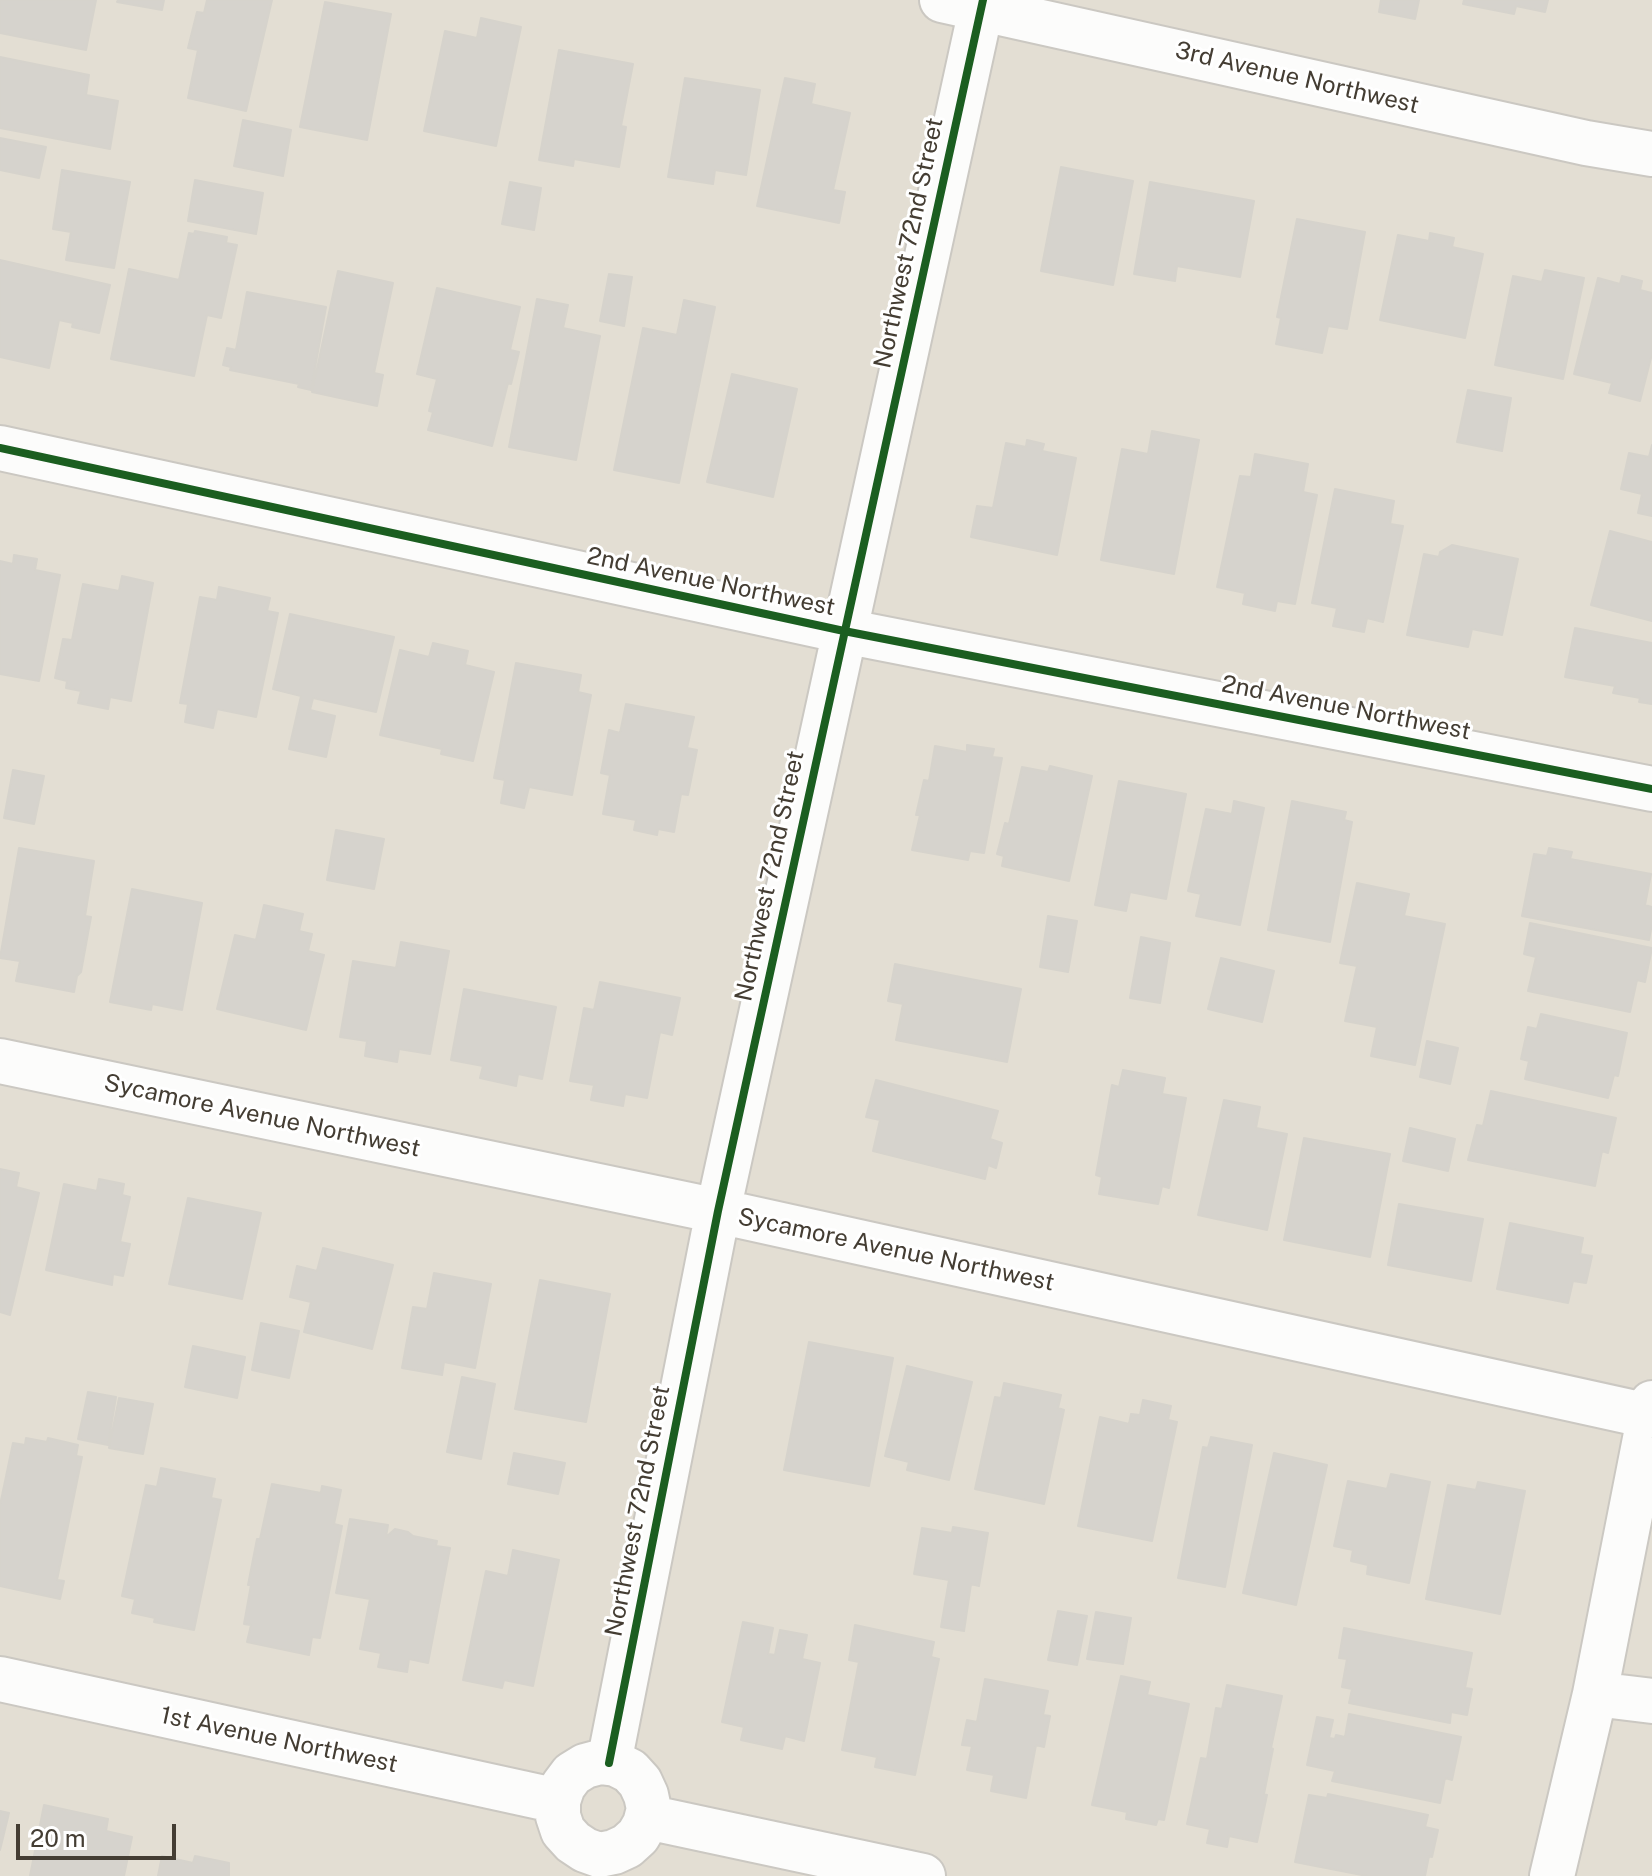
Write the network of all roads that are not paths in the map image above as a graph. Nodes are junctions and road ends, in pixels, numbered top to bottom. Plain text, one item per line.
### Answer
1 (969, 3) edge
2 (1652, 154) edge
3 (0, 448) edge
4 (844, 631) junction
5 (1652, 789) edge
6 (0, 1061) edge
7 (718, 1211) junction
8 (1651, 1410) edge
9 (0, 1679) edge
10 (1595, 1694) junction
11 (1652, 1701) edge
12 (609, 1763) junction
13 (558, 1801) junction
14 (647, 1817) junction
15 (597, 1866) edge
16 (923, 1876) edge
17 (1552, 1876) edge

1 - 2 street, 3rd Avenue Northwest
1 - 4 street, Northwest 72nd Street
3 - 4 street, 2nd Avenue Northwest
4 - 5 street, 2nd Avenue Northwest
4 - 7 street, Northwest 72nd Street
6 - 7 street, Sycamore Avenue Northwest
7 - 8 street, Sycamore Avenue Northwest
7 - 12 street, Northwest 72nd Street
8 - 10 street
9 - 13 street, 1st Avenue Northwest
10 - 11 street
10 - 17 street
12 - 13 street
12 - 14 street
13 - 15 street
14 - 15 street
14 - 16 street

